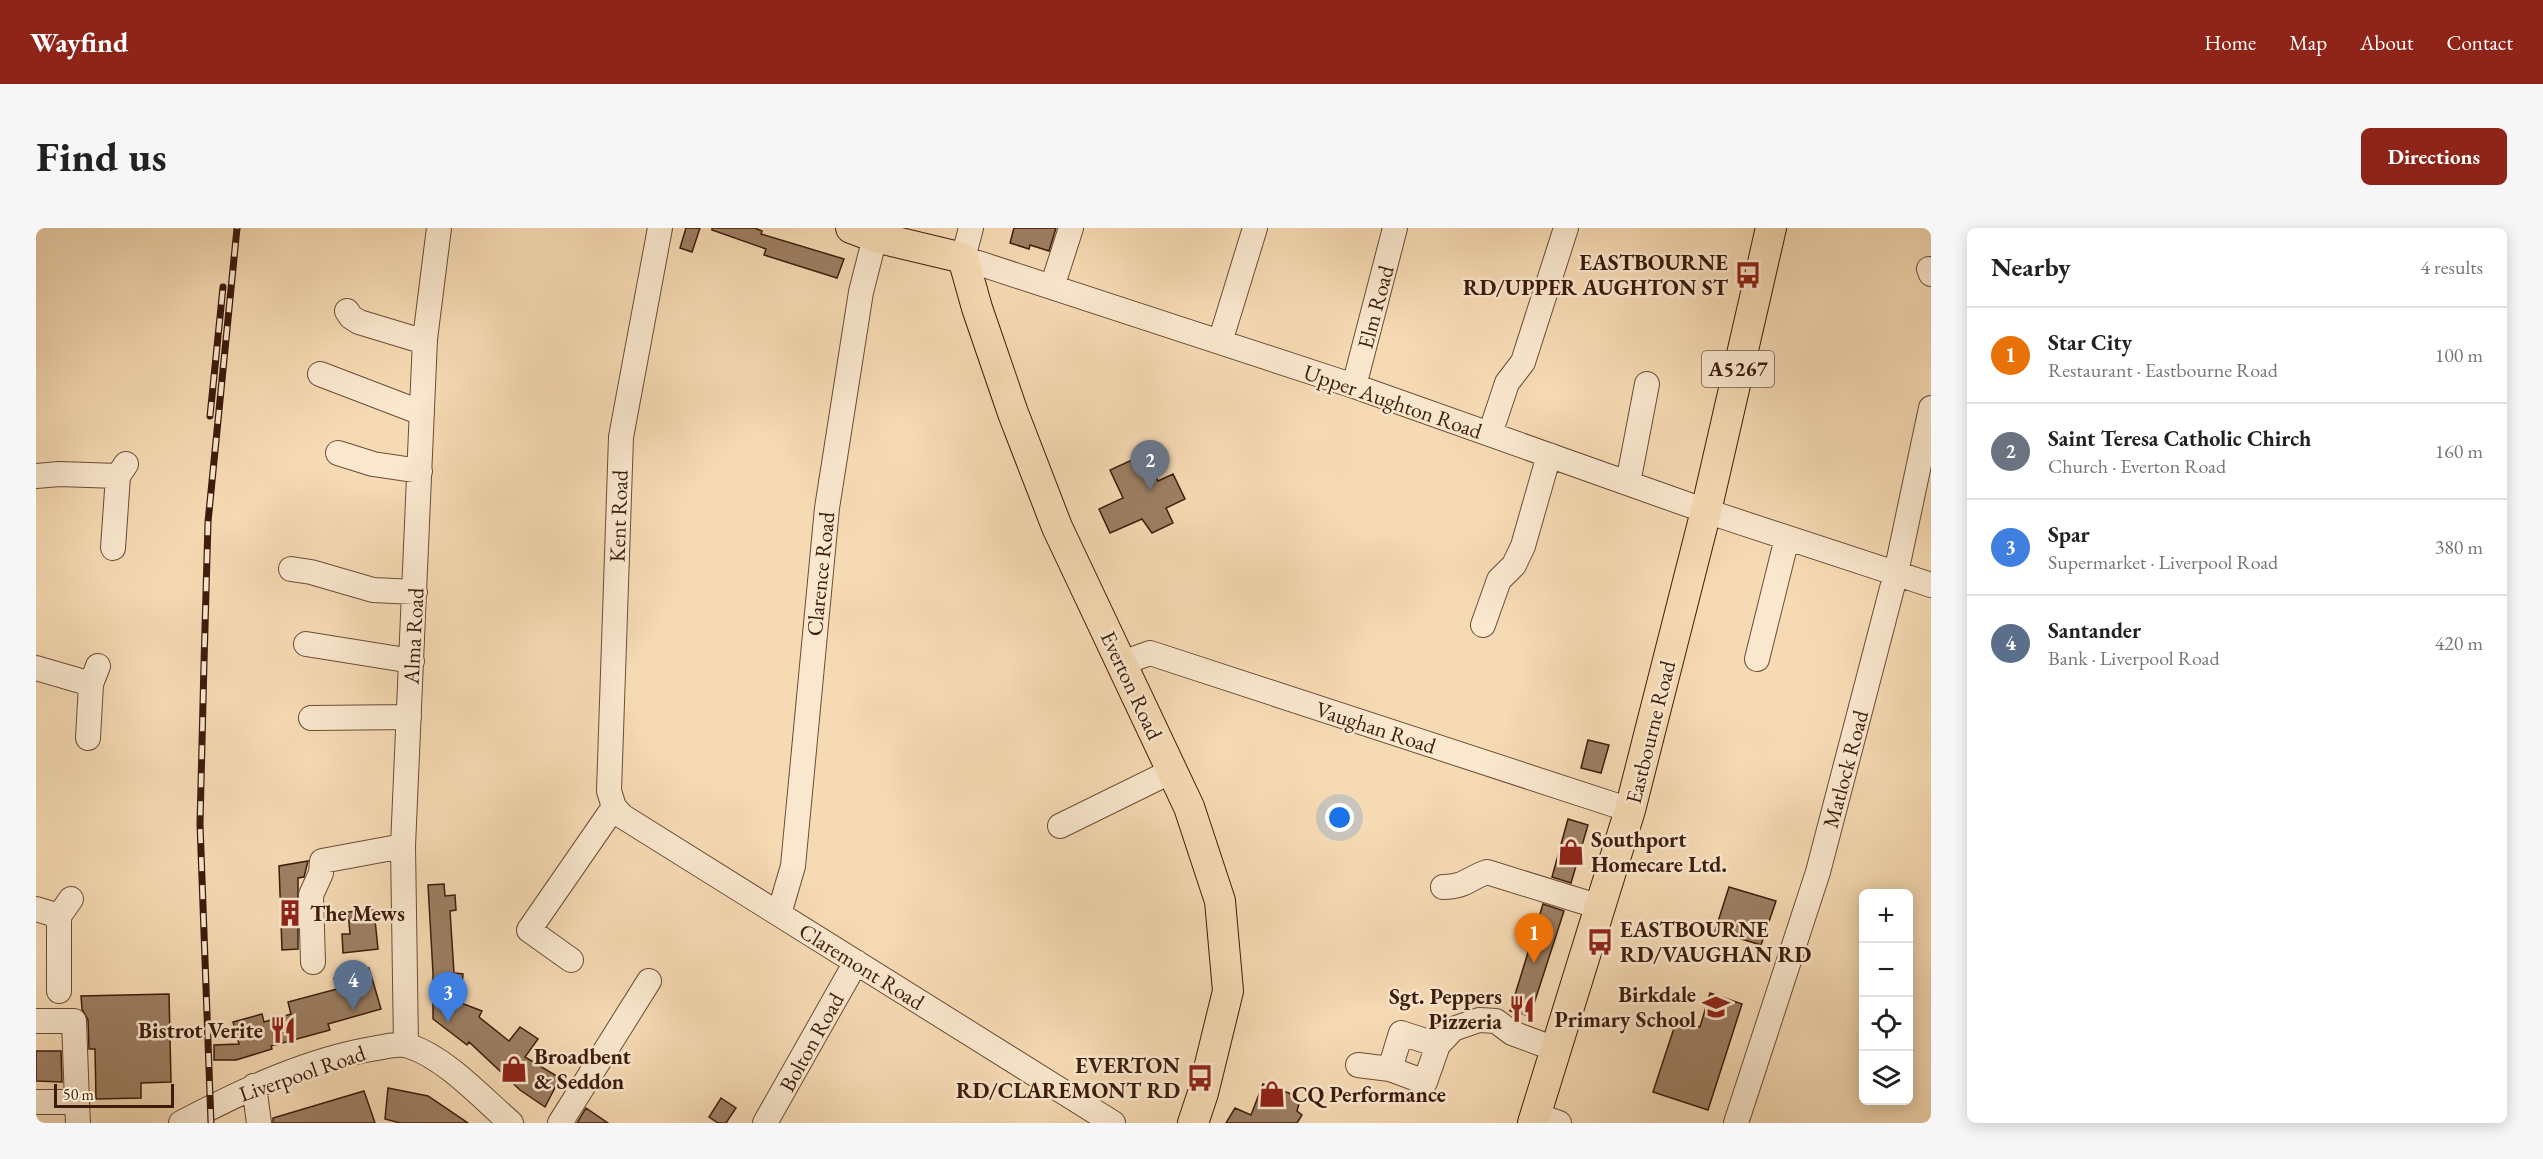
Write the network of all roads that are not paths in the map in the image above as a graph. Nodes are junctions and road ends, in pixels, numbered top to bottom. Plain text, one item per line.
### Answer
1 (439, 228) edge
2 (660, 228) edge
3 (971, 228) edge
4 (1071, 228) edge
5 (1255, 228) edge
6 (1395, 228) edge
7 (1566, 228) edge
8 (1771, 228) edge
9 (863, 232) edge
10 (963, 258) junction
11 (1052, 287) junction
12 (347, 311) dead end
13 (425, 342) junction
14 (1220, 342) junction
15 (320, 374) dead end
16 (1647, 384) dead end
17 (1354, 386) junction
18 (422, 413) junction
19 (1930, 415) edge
20 (1490, 434) junction
21 (338, 453) dead end
22 (1549, 455) junction
23 (420, 471) junction
24 (36, 476) edge
25 (1628, 483) junction
26 (1706, 511) junction
27 (1787, 538) junction
28 (113, 548) dead end
29 (291, 569) dead end
30 (1896, 573) junction
31 (1931, 585) edge
32 (415, 592) junction
33 (1483, 625) dead end
34 (306, 644) dead end
35 (1757, 659) dead end
36 (412, 661) junction
37 (1122, 663) junction
38 (36, 668) edge
39 (409, 717) junction
40 (311, 718) dead end
41 (88, 738) dead end
42 (1172, 771) junction
43 (614, 807) junction
44 (1630, 810) junction
45 (1059, 826) dead end
46 (403, 846) junction
47 (1443, 887) dead end
48 (1600, 907) junction
49 (36, 909) edge
50 (778, 914) junction
51 (571, 960) dead end
52 (313, 962) dead end
53 (856, 962) junction
54 (649, 981) dead end
55 (59, 991) dead end
56 (36, 1021) edge
57 (406, 1045) junction
58 (1438, 1045) junction
59 (1555, 1049) junction
60 (1358, 1065) dead end
61 (1390, 1069) junction
62 (254, 1086) junction
63 (36, 1102) edge
64 (78, 1112) edge
65 (1543, 1121) edge
66 (181, 1123) edge
67 (259, 1123) edge
68 (511, 1123) edge
69 (560, 1123) edge
70 (765, 1123) edge
71 (1113, 1123) edge
72 (1193, 1123) edge
73 (1737, 1123) edge

1 - 13 street, Alma Road
2 - 43 street, Kent Road
3 - 10 street
4 - 11 street
5 - 14 street
6 - 17 street, Elm Road
7 - 20 street
8 - 26 main road, A5267
9 - 10 main road, Upper Aughton Road
9 - 50 street, Clarence Road
10 - 11 street, Upper Aughton Road
10 - 37 main road, Everton Road
11 - 14 street, Upper Aughton Road
12 - 13 street
13 - 18 street, Alma Road
14 - 17 street, Upper Aughton Road
15 - 18 street
16 - 25 street
17 - 20 street, Upper Aughton Road
18 - 23 street, Alma Road
19 - 30 street, Matlock Road
20 - 22 street, Upper Aughton Road
21 - 23 street
22 - 25 street, Upper Aughton Road
22 - 33 street
23 - 32 street, Alma Road
24 - 28 street
25 - 26 street, Upper Aughton Road
26 - 27 street, Upper Aughton Road
26 - 44 main road, Eastbourne Road / A5267
27 - 30 street, Upper Aughton Road
27 - 35 street
29 - 32 street
30 - 31 street, Upper Aughton Road
30 - 73 street, Matlock Road
32 - 36 street, Alma Road
34 - 36 street
36 - 39 street, Alma Road
37 - 42 main road, Everton Road
37 - 44 street, Vaughan Road
38 - 41 street
39 - 40 street
39 - 46 street, Alma Road
42 - 45 street
42 - 72 main road, Everton Road
43 - 50 street, Claremont Road
43 - 51 street
44 - 48 main road, Eastbourne Road / A5267
46 - 52 street
46 - 57 street, Alma Road
47 - 48 street
48 - 59 main road, Eastbourne Road / A5267
49 - 55 street
50 - 53 street, Claremont Road
53 - 70 street, Bolton Road
53 - 71 street, Claremont Road
54 - 69 street
56 - 64 street
57 - 62 street, Liverpool Road
57 - 68 street
58 - 59 street
58 - 61 street
58 - 61 street
59 - 65 main road, Eastbourne Road / A5267
60 - 61 street
62 - 66 street, Liverpool Road
62 - 67 street
63 - 64 street

